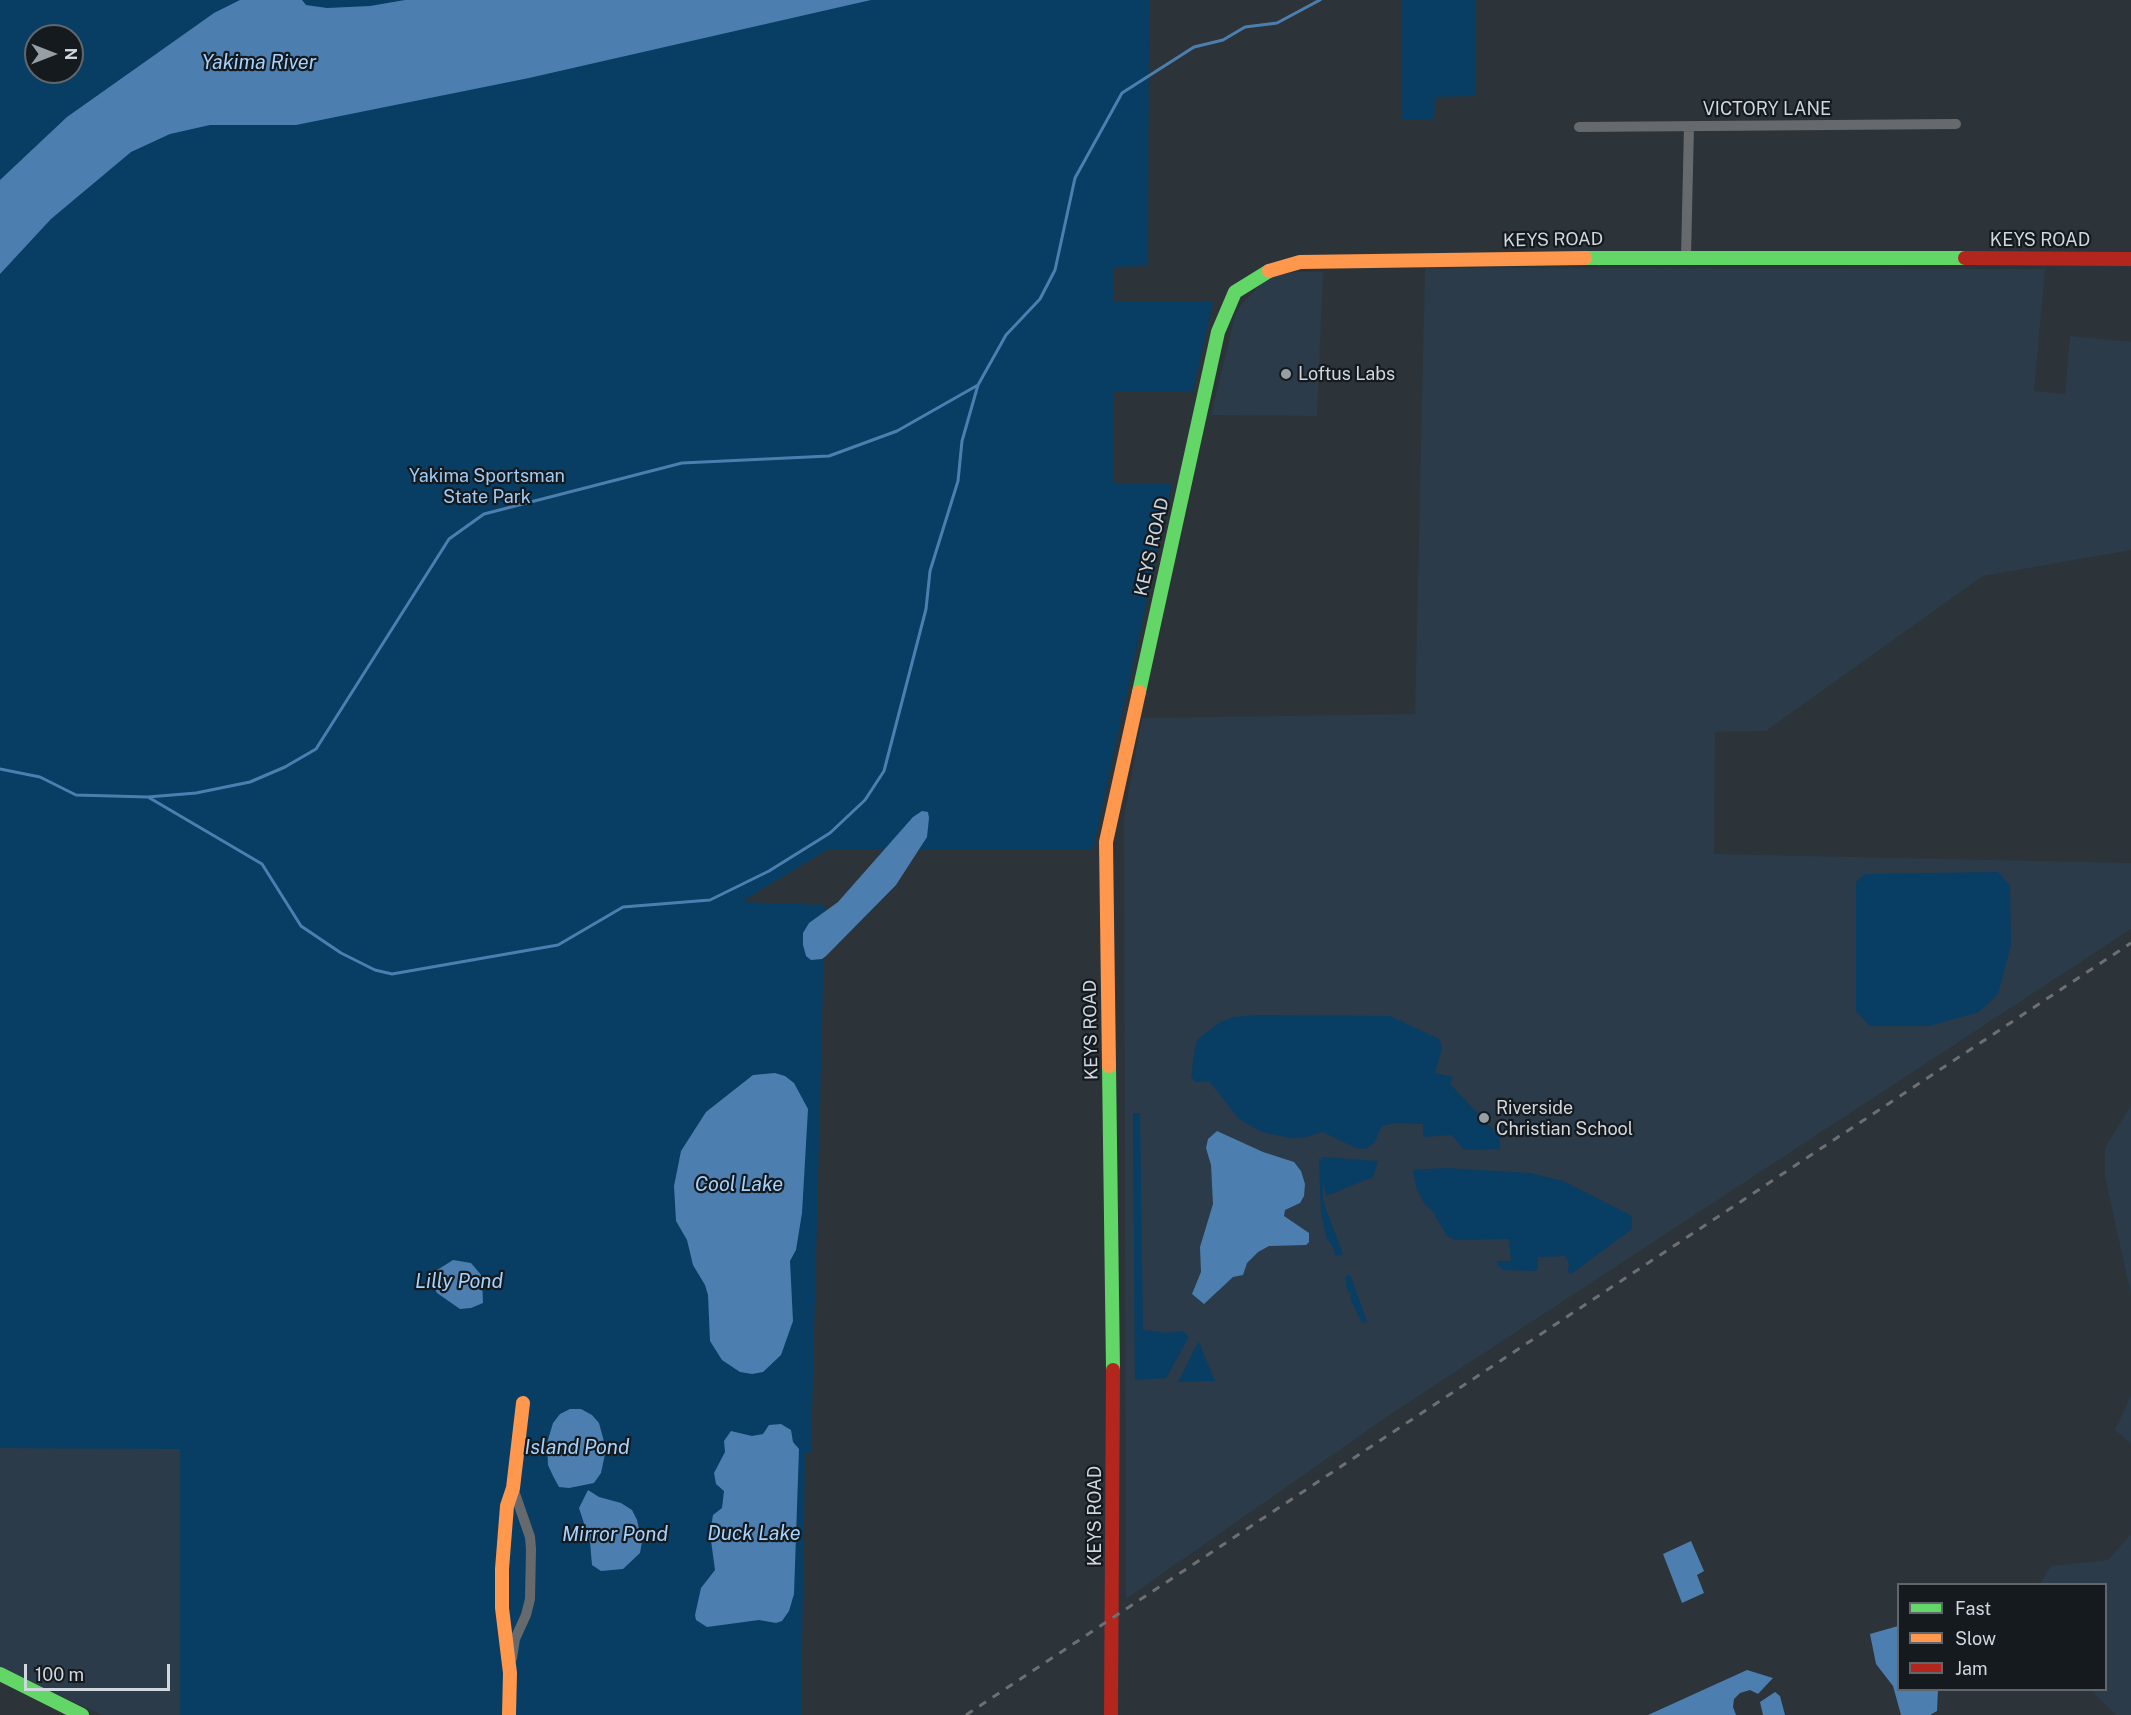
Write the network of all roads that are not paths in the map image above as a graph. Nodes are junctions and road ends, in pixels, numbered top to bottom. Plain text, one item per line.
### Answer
1 (1956, 124) dead end
2 (1689, 126) junction
3 (1579, 127) dead end
4 (1686, 256) junction
5 (2131, 259) edge
6 (523, 1403) dead end
7 (513, 1488) junction
8 (510, 1673) junction
9 (0, 1674) edge
10 (82, 1715) edge
11 (509, 1715) edge
12 (1111, 1715) edge

1 - 2 street, VICTORY LANE
2 - 3 street, VICTORY LANE
2 - 4 street
4 - 5 street, KEYS ROAD
4 - 12 street, KEYS ROAD
6 - 7 street
7 - 8 street
7 - 8 street
8 - 11 street
9 - 10 street

